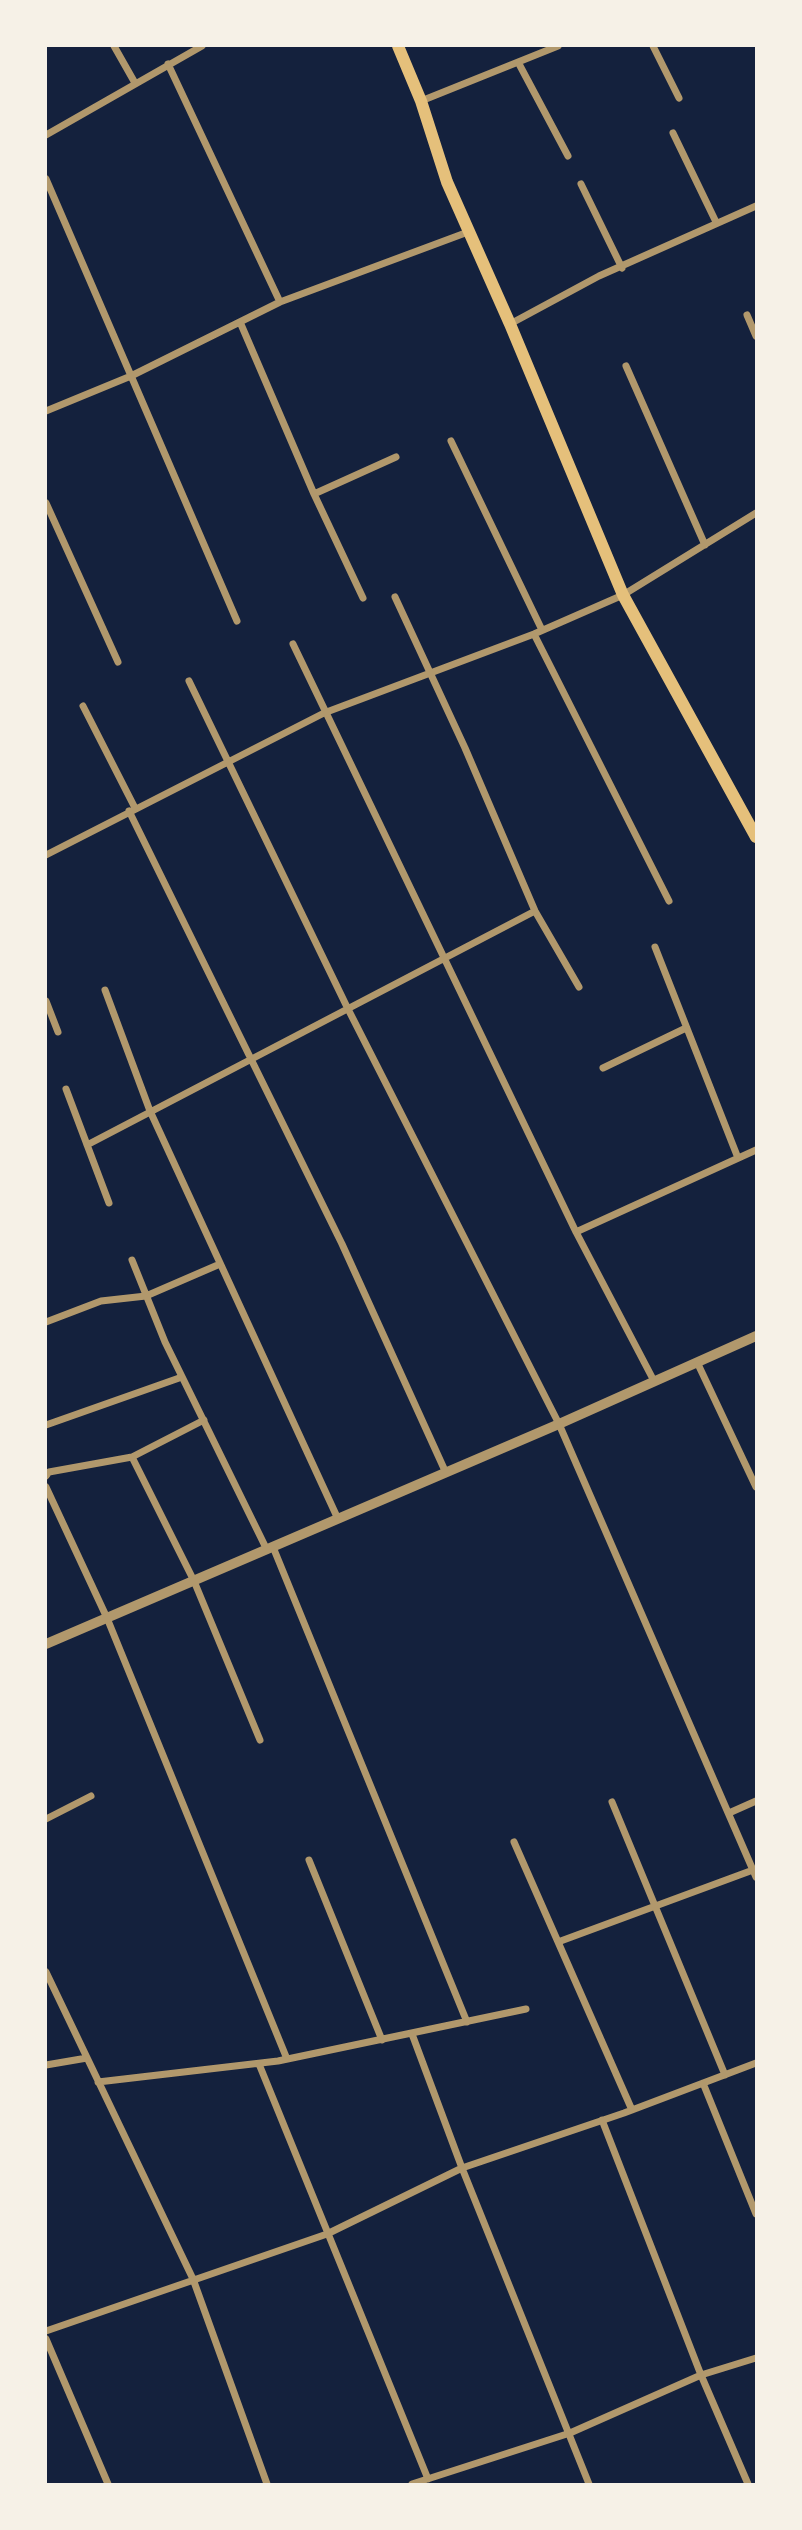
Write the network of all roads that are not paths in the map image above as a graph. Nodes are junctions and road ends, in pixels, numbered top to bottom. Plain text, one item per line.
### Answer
1 (114, 46) edge
2 (202, 46) edge
3 (398, 46) edge
4 (558, 46) edge
5 (653, 46) edge
6 (518, 62) junction
7 (168, 64) junction
8 (135, 83) junction
9 (679, 98) dead end
10 (421, 101) junction
11 (673, 133) dead end
12 (46, 135) edge
13 (568, 156) dead end
14 (46, 179) edge
15 (581, 184) dead end
16 (757, 206) edge
17 (716, 222) junction
18 (468, 232) junction
19 (622, 268) junction
20 (280, 302) junction
21 (747, 315) dead end
22 (240, 322) junction
23 (510, 324) junction
24 (757, 336) edge
25 (626, 366) dead end
26 (131, 376) junction
27 (46, 411) edge
28 (451, 441) dead end
29 (397, 457) dead end
30 (314, 494) junction
31 (46, 503) edge
32 (757, 513) edge
33 (705, 545) junction
34 (623, 595) junction
35 (395, 597) dead end
36 (363, 598) dead end
37 (237, 621) dead end
38 (538, 632) junction
39 (293, 643) dead end
40 (118, 663) dead end
41 (430, 673) junction
42 (189, 681) dead end
43 (83, 706) dead end
44 (324, 713) junction
45 (229, 759) junction
46 (132, 810) junction
47 (757, 837) edge
48 (46, 855) edge
49 (669, 901) dead end
50 (535, 911) junction
51 (654, 947) dead end
52 (443, 960) junction
53 (579, 987) dead end
54 (105, 990) dead end
55 (46, 1001) edge
56 (347, 1007) junction
57 (686, 1028) junction
58 (58, 1032) dead end
59 (250, 1058) junction
60 (603, 1068) dead end
61 (66, 1090) dead end
62 (150, 1111) junction
63 (87, 1145) junction
64 (757, 1150) edge
65 (738, 1158) junction
66 (110, 1203) dead end
67 (576, 1232) junction
68 (132, 1259) dead end
69 (220, 1264) junction
70 (146, 1296) junction
71 (46, 1322) edge
72 (757, 1336) edge
73 (697, 1362) junction
74 (182, 1377) junction
75 (654, 1381) junction
76 (204, 1420) junction
77 (559, 1424) junction
78 (46, 1426) edge
79 (132, 1457) junction
80 (446, 1473) junction
81 (46, 1476) edge
82 (46, 1487) edge
83 (757, 1487) edge
84 (338, 1519) junction
85 (270, 1548) junction
86 (194, 1581) junction
87 (107, 1618) junction
88 (46, 1644) edge
89 (260, 1740) dead end
90 (91, 1796) dead end
91 (757, 1801) edge
92 (612, 1802) dead end
93 (729, 1814) junction
94 (46, 1819) edge
95 (514, 1842) dead end
96 (309, 1860) dead end
97 (755, 1873) edge
98 (656, 1907) junction
99 (558, 1942) junction
100 (46, 1972) edge
101 (526, 2009) dead end
102 (467, 2022) junction
103 (412, 2034) junction
104 (382, 2040) junction
105 (87, 2058) junction
106 (287, 2059) junction
107 (259, 2063) junction
108 (757, 2063) edge
109 (46, 2064) edge
110 (725, 2075) junction
111 (98, 2082) junction
112 (703, 2083) junction
113 (632, 2110) junction
114 (602, 2120) junction
115 (462, 2168) junction
116 (757, 2214) edge
117 (327, 2234) junction
118 (193, 2279) junction
119 (46, 2331) edge
120 (46, 2339) edge
121 (757, 2358) edge
122 (701, 2375) junction
123 (570, 2432) junction
124 (424, 2481) edge
125 (108, 2484) edge
126 (267, 2484) edge
127 (412, 2484) edge
128 (589, 2484) edge
129 (747, 2484) edge

1 - 8 street
2 - 7 street
3 - 10 main road
4 - 6 street
5 - 9 street
6 - 10 street
6 - 13 street
7 - 8 street
7 - 20 street
8 - 12 street
10 - 18 main road
11 - 17 street
14 - 26 street
15 - 19 street
16 - 17 street
17 - 19 street
18 - 20 street
18 - 23 main road
19 - 23 street
20 - 22 street
21 - 24 street
22 - 26 street
22 - 30 street
23 - 34 main road
25 - 33 street
26 - 27 street
26 - 37 street
28 - 38 street
29 - 30 street
30 - 36 street
31 - 40 street
32 - 33 street
33 - 34 street
34 - 38 street
34 - 47 main road
35 - 41 street
38 - 41 street
38 - 49 street
39 - 44 street
41 - 44 street
41 - 50 street
42 - 45 street
43 - 46 street
44 - 45 street
44 - 52 street
45 - 46 street
45 - 56 street
46 - 48 street
46 - 59 street
50 - 52 street
50 - 53 street
51 - 57 street
52 - 56 street
52 - 67 street
54 - 62 street
55 - 58 street
56 - 59 street
56 - 77 street
57 - 60 street
57 - 65 street
59 - 62 street
59 - 80 street
61 - 63 street
62 - 63 street
62 - 69 street
63 - 66 street
64 - 65 street
65 - 67 street
67 - 75 street
68 - 70 street
69 - 70 street
69 - 84 street
70 - 71 street
70 - 74 street
72 - 73 street
73 - 75 street
73 - 83 street
74 - 76 street
74 - 78 street
75 - 77 street
76 - 79 street
76 - 85 street
77 - 80 street
77 - 93 street
79 - 81 street
79 - 86 street
80 - 84 street
82 - 87 street
84 - 85 street
85 - 86 street
85 - 102 street
86 - 87 street
86 - 89 street
87 - 88 street
87 - 106 street
90 - 94 street
91 - 93 street
92 - 98 street
93 - 97 street
95 - 99 street
96 - 104 street
97 - 98 street
98 - 99 street
98 - 110 street
99 - 113 street
100 - 105 street
101 - 102 street
102 - 103 street
103 - 104 street
103 - 115 street
104 - 106 street
105 - 109 street
105 - 111 street
106 - 107 street
107 - 111 street
107 - 117 street
108 - 110 street
110 - 112 street
111 - 118 street
112 - 113 street
112 - 116 street
113 - 114 street
114 - 115 street
114 - 122 street
115 - 117 street
115 - 123 street
117 - 118 street
117 - 124 street
118 - 119 street
118 - 126 street
120 - 125 street
121 - 122 street
122 - 123 street
122 - 129 street
123 - 124 street
123 - 128 street
124 - 127 street

